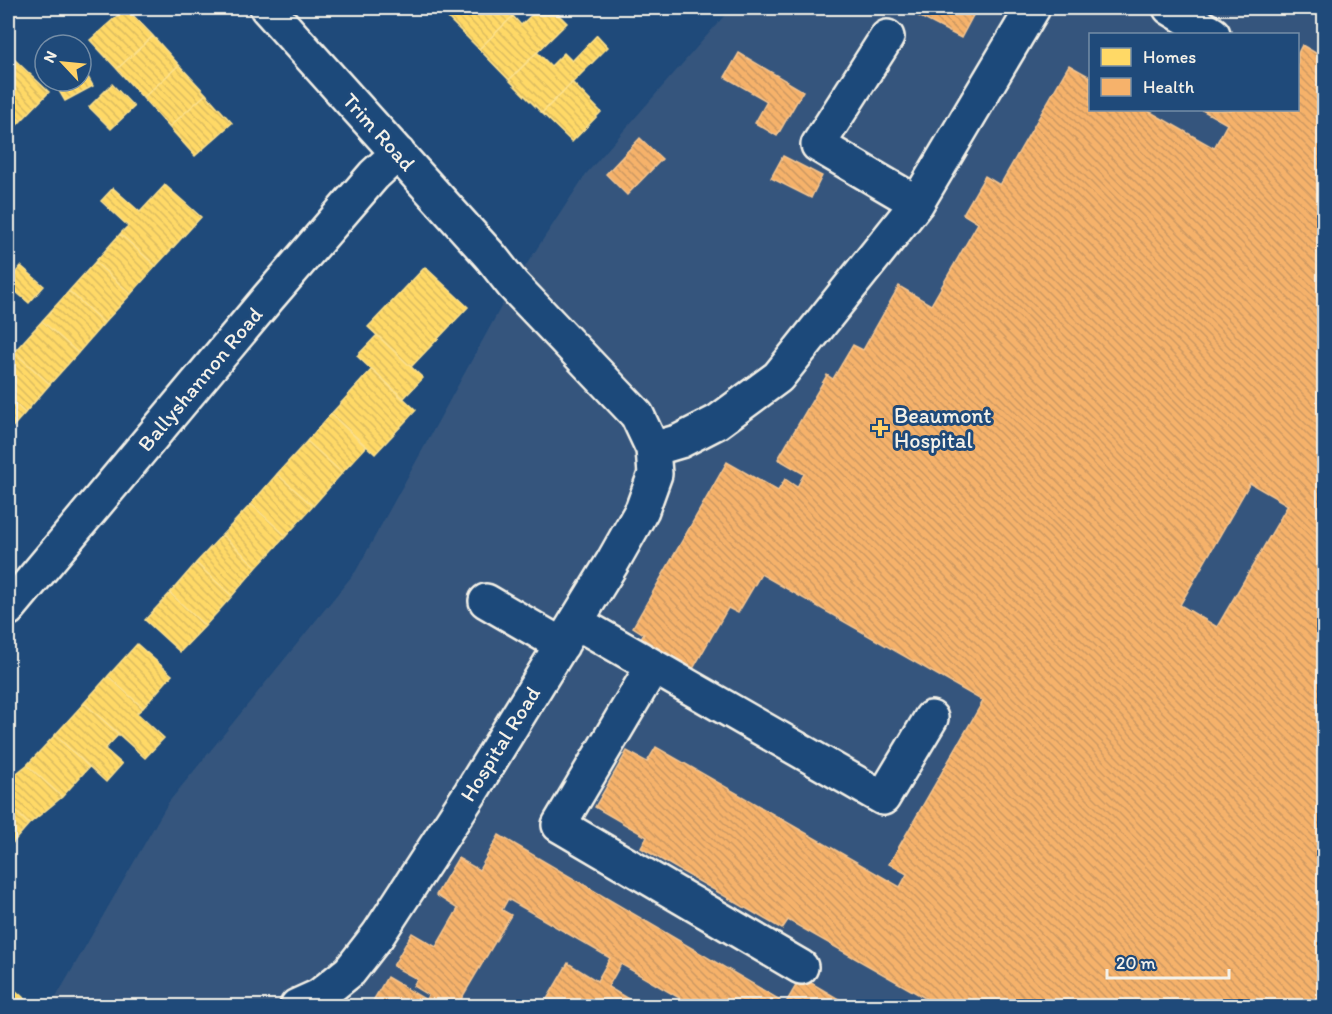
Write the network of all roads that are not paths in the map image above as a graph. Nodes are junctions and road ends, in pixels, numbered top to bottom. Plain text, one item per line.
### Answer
1 (267, 8) edge
2 (1033, 8) edge
3 (1170, 8) edge
4 (1211, 33) edge
5 (887, 37) dead end
6 (398, 153) junction
7 (917, 203) junction
8 (653, 450) junction
9 (486, 601) dead end
10 (8, 609) edge
11 (569, 633) junction
12 (653, 666) junction
13 (931, 718) dead end
14 (801, 967) dead end
15 (297, 1006) edge

1 - 6 street, Trim Road
2 - 7 street
3 - 4 street
5 - 7 street
6 - 8 street, Trim Road
6 - 10 street, Ballyshannon Road
7 - 8 street
8 - 11 street, Hospital Road
9 - 11 street
11 - 12 street
11 - 15 street, Hospital Road
12 - 13 street
12 - 14 street

